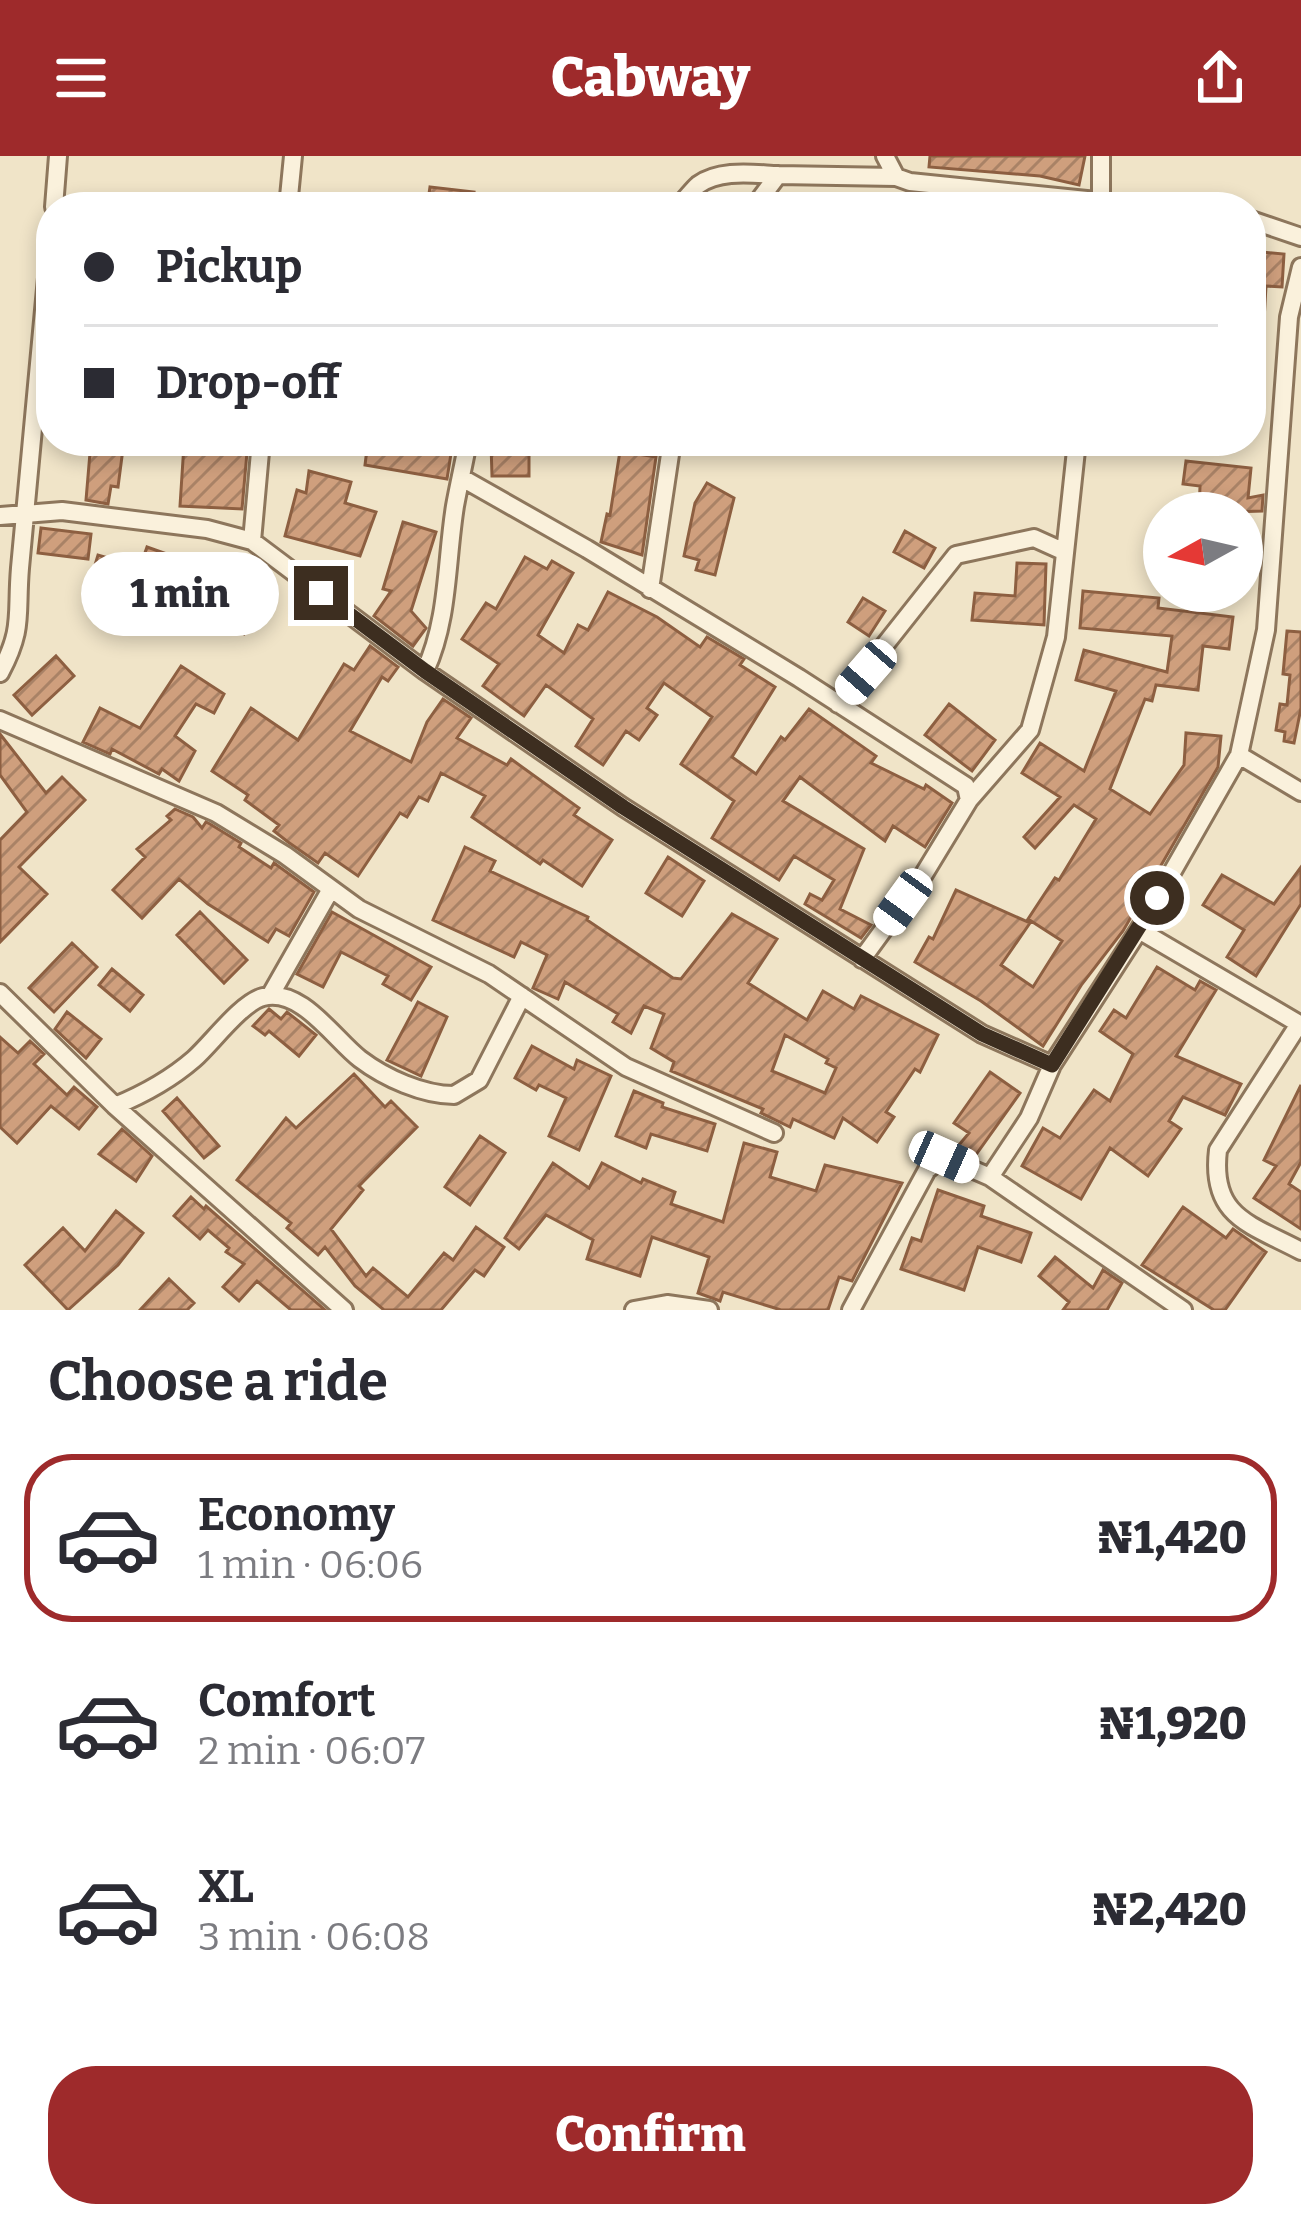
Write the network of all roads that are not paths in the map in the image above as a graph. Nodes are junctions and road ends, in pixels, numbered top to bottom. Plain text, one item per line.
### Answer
1 (58, 156) edge
2 (293, 156) edge
3 (885, 156) edge
4 (1101, 156) edge
5 (778, 175) junction
6 (896, 177) junction
7 (55, 192) edge
8 (289, 192) edge
9 (691, 192) edge
10 (765, 192) edge
11 (997, 192) edge
12 (1101, 192) edge
13 (1266, 225) edge
14 (1301, 237) edge
15 (1301, 267) edge
16 (36, 390) edge
17 (260, 456) edge
18 (465, 456) edge
19 (670, 456) edge
20 (1075, 456) edge
21 (462, 478) junction
22 (24, 514) junction
23 (0, 516) edge
24 (252, 541) junction
25 (1065, 552) junction
26 (650, 589) junction
27 (425, 671) junction
28 (0, 673) edge
29 (838, 704) junction
30 (0, 720) edge
31 (1239, 754) junction
32 (1301, 792) edge
33 (970, 800) junction
34 (331, 889) junction
35 (1139, 930) junction
36 (862, 959) junction
37 (0, 993) edge
38 (271, 996) junction
39 (522, 996) junction
40 (1300, 1024) edge
41 (1052, 1065) junction
42 (115, 1106) junction
43 (774, 1133) dead end
44 (990, 1177) junction
45 (1301, 1251) edge
46 (344, 1310) edge
47 (634, 1310) edge
48 (709, 1310) edge
49 (851, 1310) edge
50 (1183, 1310) edge

1 - 7 street
2 - 8 street
3 - 6 street
4 - 12 street
5 - 6 street
5 - 9 street
5 - 10 street
6 - 11 street
13 - 14 street
15 - 31 street
16 - 22 street
17 - 24 street
18 - 21 street
19 - 26 street
20 - 25 street
21 - 26 street
21 - 27 street
22 - 23 street
22 - 24 street
22 - 28 street
24 - 27 street
25 - 29 street
25 - 33 street
26 - 29 street
27 - 36 street
29 - 33 street
30 - 34 street
31 - 32 street
31 - 35 street
33 - 36 street
34 - 38 street
34 - 39 street
35 - 40 street
35 - 41 street
36 - 41 street
37 - 42 street
38 - 39 street
38 - 42 street
39 - 43 street
40 - 45 street
41 - 44 street
42 - 46 street
44 - 49 street
44 - 50 street
47 - 48 street

